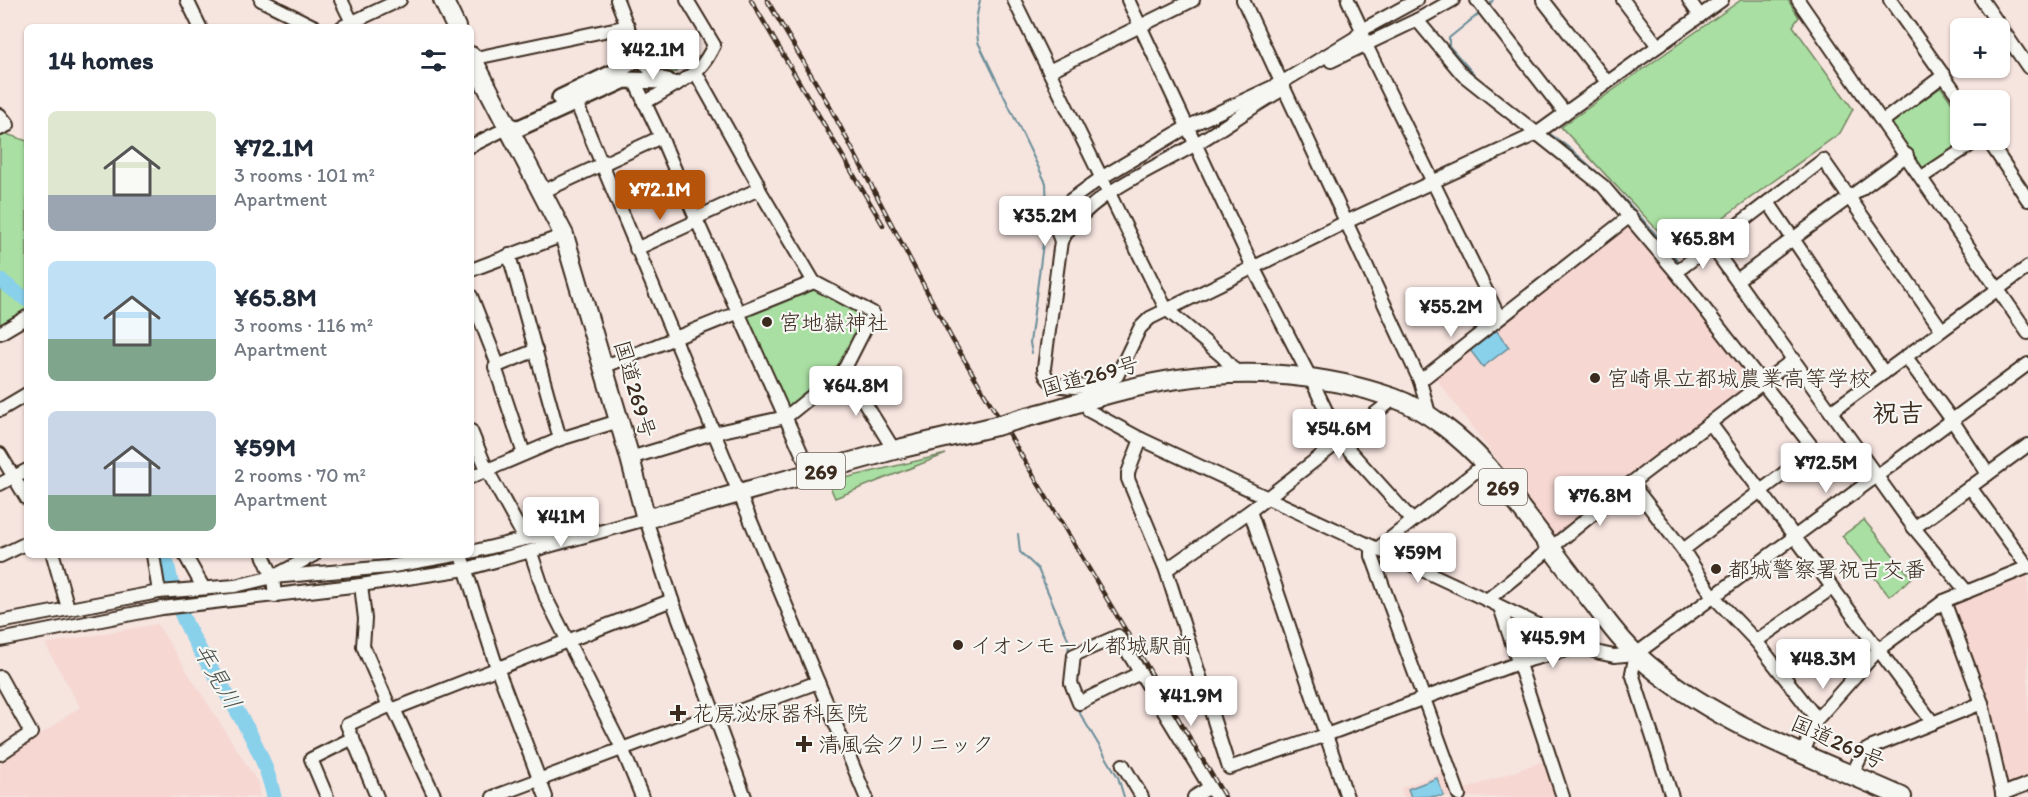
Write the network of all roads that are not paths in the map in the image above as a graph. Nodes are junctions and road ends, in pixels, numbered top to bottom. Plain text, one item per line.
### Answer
1 (187, 0) edge
2 (261, 0) edge
3 (341, 0) edge
4 (400, 0) edge
5 (443, 0) edge
6 (617, 0) edge
7 (687, 0) edge
8 (1014, 0) edge
9 (1128, 0) edge
10 (1193, 0) edge
11 (1243, 0) edge
12 (1348, 0) edge
13 (1417, 0) edge
14 (1453, 0) edge
15 (1543, 0) edge
16 (1623, 0) edge
17 (1689, 0) edge
18 (1722, 0) edge
19 (1798, 0) edge
20 (1890, 0) edge
21 (1982, 0) edge
22 (1481, 6) edge
23 (1700, 16) junction
24 (1418, 20) junction
25 (199, 24) edge
26 (305, 24) edge
27 (347, 24) edge
28 (349, 24) edge
29 (455, 24) edge
30 (628, 26) junction
31 (1141, 26) junction
32 (1362, 30) junction
33 (1366, 45) junction
34 (1658, 46) junction
35 (474, 57) edge
36 (639, 57) junction
37 (474, 63) edge
38 (2028, 67) edge
39 (1049, 71) junction
40 (696, 73) junction
41 (1944, 75) junction
42 (634, 80) junction
43 (1607, 82) junction
44 (672, 83) junction
45 (1282, 86) junction
46 (1954, 90) edge
47 (576, 102) junction
48 (644, 103) junction
49 (1565, 112) junction
50 (0, 115) edge
51 (1883, 121) junction
52 (509, 127) junction
53 (1188, 127) junction
54 (0, 129) edge
55 (1536, 134) junction
56 (661, 137) junction
57 (474, 144) edge
58 (1196, 144) junction
59 (1963, 150) edge
60 (1995, 150) edge
61 (1907, 155) junction
62 (602, 165) junction
63 (2028, 176) edge
64 (1922, 177) junction
65 (1101, 178) junction
66 (1433, 180) junction
67 (2017, 184) junction
68 (759, 189) junction
69 (542, 192) junction
70 (1109, 193) junction
71 (1849, 198) junction
72 (2028, 200) edge
73 (1768, 202) junction
74 (1630, 216) junction
75 (696, 219) junction
76 (1346, 222) junction
77 (564, 235) junction
78 (1793, 239) junction
79 (1061, 241) junction
80 (1711, 245) junction
81 (636, 249) junction
82 (509, 255) junction
83 (1253, 267) junction
84 (2028, 267) edge
85 (474, 269) edge
86 (1676, 272) junction
87 (1737, 280) junction
88 (814, 282) junction
89 (1998, 290) junction
90 (474, 304) edge
91 (1166, 309) junction
92 (739, 312) junction
93 (1499, 317) junction
94 (24, 319) edge
95 (1942, 330) junction
96 (0, 333) edge
97 (2028, 333) edge
98 (674, 339) junction
99 (536, 350) junction
100 (1906, 357) junction
101 (1794, 359) junction
102 (2028, 364) edge
103 (498, 365) junction
104 (603, 367) junction
105 (844, 369) junction
106 (1237, 373) junction
107 (1884, 373) junction
108 (1311, 379) junction
109 (1420, 381) junction
110 (1764, 382) junction
111 (24, 396) edge
112 (1395, 398) junction
113 (0, 410) edge
114 (1089, 411) dead end
115 (1832, 411) junction
116 (786, 417) junction
117 (1430, 417) junction
118 (1952, 420) junction
119 (619, 421) junction
120 (1710, 423) junction
121 (713, 433) junction
122 (474, 438) edge
123 (560, 439) junction
124 (1141, 439) junction
125 (1340, 440) junction
126 (2027, 449) edge
127 (894, 450) junction
128 (0, 454) edge
129 (524, 454) junction
130 (630, 458) junction
131 (1485, 464) junction
132 (487, 470) junction
133 (24, 471) edge
134 (811, 474) junction
135 (1988, 474) junction
136 (1877, 475) junction
137 (14, 476) junction
138 (474, 476) edge
139 (1630, 483) junction
140 (0, 484) edge
141 (1970, 487) junction
142 (1760, 490) junction
143 (24, 494) edge
144 (739, 494) junction
145 (1266, 498) junction
146 (1250, 511) junction
147 (646, 519) junction
148 (1412, 520) junction
149 (1914, 528) junction
150 (1794, 537) junction
151 (525, 539) junction
152 (24, 544) edge
153 (1550, 547) junction
154 (1375, 548) junction
155 (1683, 550) junction
156 (474, 551) edge
157 (531, 553) junction
158 (0, 556) edge
159 (54, 558) edge
160 (153, 558) edge
161 (186, 558) edge
162 (264, 558) edge
163 (308, 558) edge
164 (438, 558) edge
165 (462, 558) edge
166 (2028, 567) edge
167 (466, 569) junction
168 (1166, 570) junction
169 (273, 577) junction
170 (361, 585) junction
171 (201, 587) junction
172 (1832, 588) junction
173 (159, 592) junction
174 (1967, 592) junction
175 (275, 596) junction
176 (1713, 596) junction
177 (672, 600) junction
178 (1487, 600) junction
179 (1944, 601) junction
180 (1500, 607) junction
181 (68, 608) junction
182 (0, 622) edge
183 (0, 640) edge
184 (1756, 641) junction
185 (567, 642) junction
186 (1581, 646) junction
187 (1879, 649) junction
188 (1636, 654) junction
189 (1518, 663) junction
190 (497, 668) junction
191 (1140, 673) junction
192 (0, 677) edge
193 (818, 682) junction
194 (1424, 698) junction
195 (1982, 703) junction
196 (391, 707) junction
197 (714, 717) junction
198 (1817, 719) junction
199 (1933, 723) junction
200 (1326, 735) junction
201 (353, 738) junction
202 (622, 748) junction
203 (1803, 753) junction
204 (0, 754) edge
205 (1123, 765) dead end
206 (1852, 775) junction
207 (540, 779) junction
208 (2028, 784) edge
209 (1213, 792) edge
210 (1459, 795) dead end
211 (2003, 795) edge
212 (327, 797) edge
213 (377, 797) edge
214 (435, 797) edge
215 (492, 797) edge
216 (546, 797) edge
217 (642, 797) edge
218 (745, 797) edge
219 (866, 797) edge
220 (1142, 797) edge
221 (1194, 797) edge
222 (1347, 797) edge
223 (1563, 797) edge
224 (1672, 797) edge
225 (1902, 797) edge

1 - 25 street
2 - 26 street
3 - 27 street
4 - 28 street
5 - 29 highway
6 - 30 street
7 - 40 street
8 - 39 street
9 - 31 street
10 - 31 street
11 - 45 street
12 - 32 street
13 - 32 street
14 - 24 street
15 - 43 street
16 - 34 street
17 - 23 street
18 - 23 street
19 - 51 street
20 - 41 street
21 - 38 street
22 - 49 street
23 - 34 street
24 - 33 street
24 - 55 street
30 - 35 street
30 - 36 street
31 - 39 street
31 - 53 street
32 - 33 street
32 - 45 street
33 - 45 street
33 - 66 street
34 - 43 street
36 - 44 street
36 - 52 main road
37 - 52 highway, 国道269号
39 - 65 street
40 - 44 street
40 - 68 street
41 - 46 street
41 - 51 street
42 - 44 main road
42 - 47 main road
42 - 48 street
43 - 49 street
44 - 48 street
45 - 53 street
45 - 58 street
45 - 76 street
47 - 52 main road
47 - 62 street
48 - 56 street
49 - 55 street
50 - 54 street
51 - 61 street
52 - 57 street
52 - 69 highway, 国道269号
53 - 58 street
53 - 65 street
55 - 66 street
55 - 74 street
56 - 62 street
56 - 75 street
58 - 70 street
58 - 83 street
59 - 64 street
60 - 67 street
61 - 64 street
61 - 71 street
62 - 69 street
62 - 81 street
63 - 67 street
64 - 89 street
65 - 70 street
65 - 79 street
66 - 76 street
66 - 93 street
67 - 72 street
68 - 75 street
68 - 88 street
69 - 77 highway, 国道269号
70 - 79 street
70 - 91 street
71 - 73 street
71 - 78 street
71 - 95 street
73 - 78 street
73 - 80 street
74 - 86 street
74 - 93 street
75 - 81 street
75 - 92 street
76 - 83 street
76 - 109 street
77 - 82 street
77 - 104 highway, 国道269号
78 - 87 street
78 - 107 street
79 - 91 street
80 - 86 street
80 - 87 street
81 - 98 street
82 - 85 street
82 - 99 street
83 - 91 street
83 - 108 street
84 - 89 street
86 - 110 street
87 - 101 street
88 - 92 street
88 - 105 street
89 - 95 street
89 - 97 street
90 - 103 street
91 - 106 street
92 - 98 street
92 - 116 street
93 - 109 street
94 - 96 street
95 - 100 street
98 - 104 street
98 - 121 street
99 - 103 street
99 - 123 street
100 - 107 street
100 - 118 street
101 - 110 street
101 - 115 street
102 - 118 street
103 - 129 street
104 - 119 highway, 国道269号
105 - 116 street
105 - 127 street
106 - 108 highway, 国道269号 / 269
106 - 127 highway, 国道269号 / 269, bridge
107 - 115 street
108 - 112 highway, 国道269号 / 269
108 - 125 street
109 - 117 street
110 - 120 street
110 - 142 street
111 - 113 street
112 - 117 highway, 国道269号 / 269
112 - 125 street
114 - 124 street
115 - 136 street
116 - 121 street
116 - 134 street
117 - 131 highway, 国道269号 / 269
118 - 135 street
118 - 136 street
119 - 123 street
119 - 130 highway, 国道269号
120 - 139 street
120 - 142 street
121 - 130 street
121 - 144 street
122 - 132 street
123 - 129 street
124 - 145 street
124 - 168 street
125 - 145 street
125 - 148 street
126 - 135 street
127 - 134 highway, 国道269号 / 269
128 - 137 street
129 - 132 street
130 - 147 highway, 国道269号
131 - 148 street
131 - 153 highway, 国道269号 / 269
132 - 138 street
132 - 151 street
133 - 137 street
134 - 144 highway, 国道269号 / 269
135 - 141 street
136 - 149 street
136 - 150 street
137 - 140 street
137 - 143 street
139 - 153 street
139 - 155 street
141 - 149 street
141 - 166 street
142 - 150 street
142 - 155 street
144 - 147 highway, 国道269号 / 269
144 - 193 street
145 - 146 street
145 - 154 street
146 - 168 street
146 - 200 street
147 - 151 street
147 - 157 street
147 - 177 street
148 - 154 street
149 - 174 street
150 - 172 street
150 - 176 street
151 - 156 street
152 - 158 street
153 - 178 street
153 - 188 highway, 国道269号 / 269
154 - 178 street
154 - 194 street
155 - 176 street
157 - 167 street
157 - 185 street
159 - 181 street
160 - 173 street
161 - 171 street
162 - 169 street
163 - 169 street
164 - 169 street
165 - 167 street
166 - 174 street
167 - 170 street
167 - 190 street
168 - 200 street
169 - 171 street
169 - 175 street
170 - 175 street
170 - 196 street
171 - 173 street
172 - 184 street
172 - 187 street
173 - 181 street
174 - 179 street
175 - 183 street
176 - 184 street
176 - 188 street
177 - 185 street
177 - 197 street
178 - 180 street
179 - 187 street
179 - 195 street
180 - 186 street
180 - 189 street
181 - 182 street
184 - 198 street
185 - 190 street
185 - 202 street
186 - 188 street
186 - 189 street
187 - 198 street
187 - 199 street
188 - 203 highway, 国道269号 / 269
188 - 224 street
189 - 194 street
189 - 223 street
190 - 196 street
190 - 207 street
191 - 191 street
191 - 209 street
192 - 204 street
193 - 197 street
193 - 219 street
194 - 200 street
194 - 210 street
195 - 199 street
195 - 211 street
196 - 201 street
196 - 214 street
197 - 202 street
197 - 218 street
198 - 203 street
199 - 206 street
200 - 222 street
201 - 212 street
201 - 213 street
202 - 207 street
202 - 217 street
203 - 206 highway, 国道269号 / 269
205 - 220 street
206 - 225 highway, 国道269号 / 269
207 - 215 street
207 - 216 street
208 - 211 street
209 - 221 street

